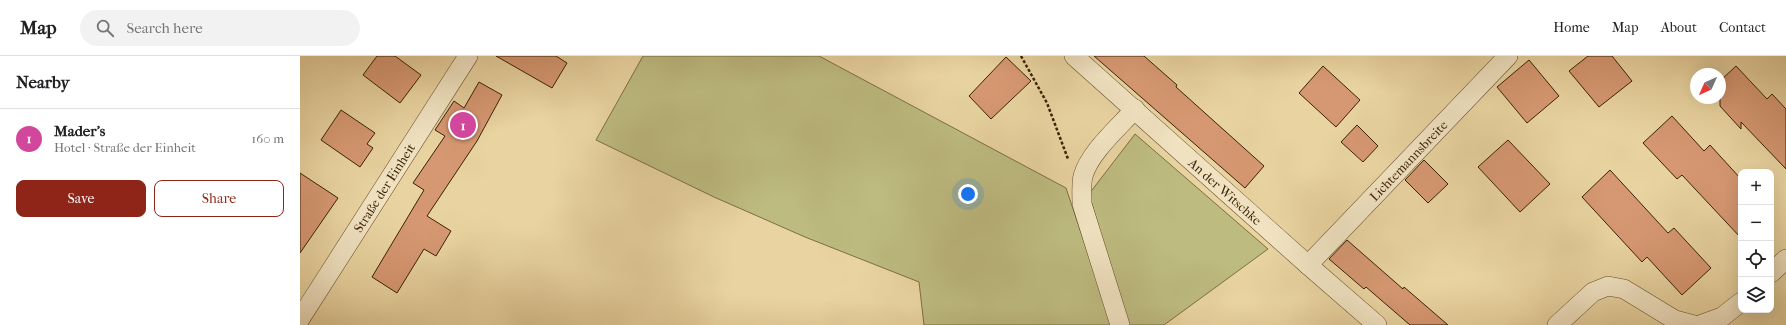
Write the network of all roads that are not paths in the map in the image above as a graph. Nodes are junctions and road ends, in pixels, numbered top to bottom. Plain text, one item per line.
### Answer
1 (468, 56) edge
2 (1074, 56) edge
3 (1508, 56) edge
4 (1135, 110) junction
5 (1786, 259) edge
6 (1308, 266) junction
7 (1774, 270) edge
8 (1738, 304) edge
9 (300, 319) edge
10 (1120, 325) edge
11 (1377, 325) edge
12 (1557, 325) edge
13 (1694, 325) edge
14 (1700, 325) edge

1 - 9 street, Straße der Einheit
2 - 4 street, An der Witschke
3 - 6 street, Lichtemannsbreite
4 - 6 street, An der Witschke
4 - 10 street
5 - 7 street
6 - 11 street, An der Witschke
8 - 14 street
12 - 13 street

